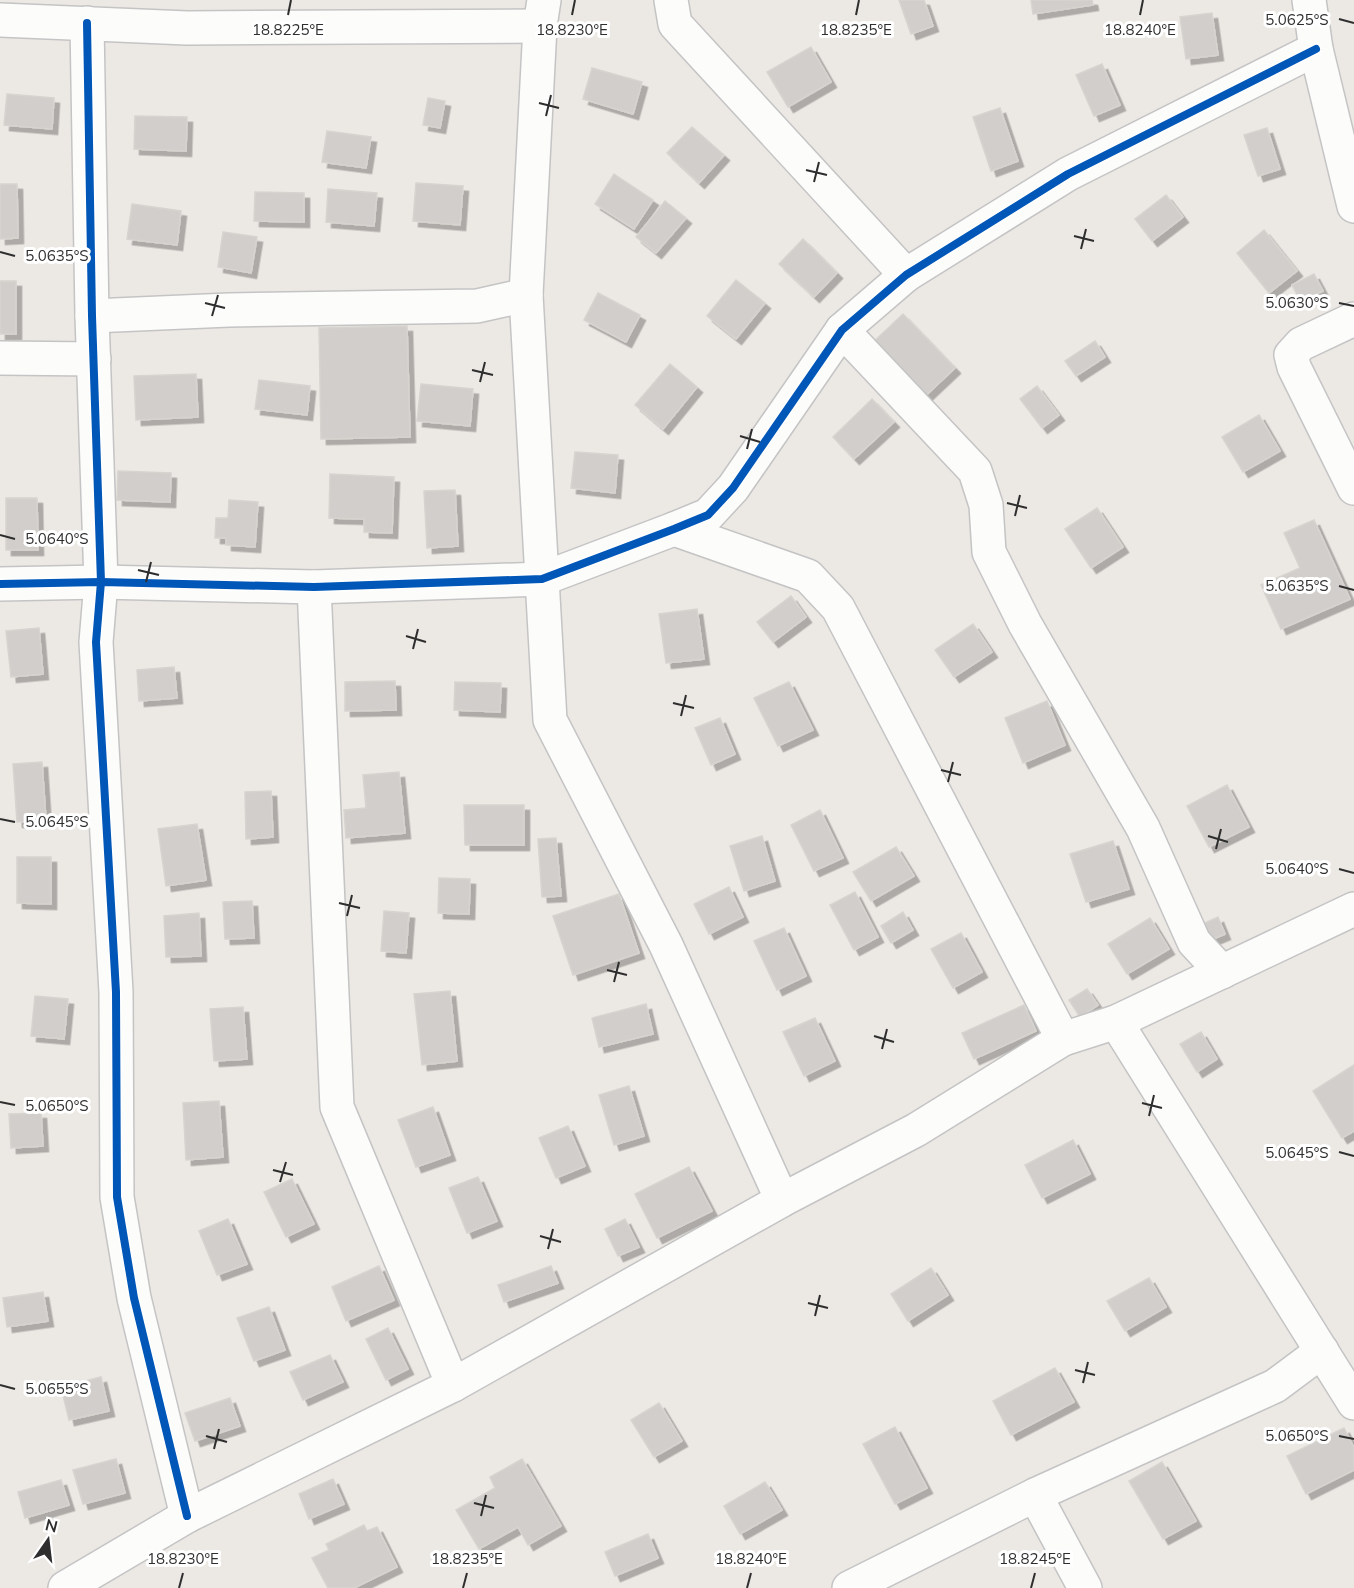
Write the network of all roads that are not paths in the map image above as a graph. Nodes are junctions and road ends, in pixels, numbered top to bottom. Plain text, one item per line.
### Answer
1 (671, 0) edge
2 (1309, 0) edge
3 (542, 13) edge
4 (0, 20) edge
5 (87, 23) junction
6 (1316, 49) junction
7 (1354, 206) edge
8 (906, 275) junction
9 (525, 295) junction
10 (92, 316) junction
11 (1354, 319) edge
12 (842, 330) junction
13 (0, 358) edge
14 (94, 359) junction
15 (1354, 488) edge
16 (674, 529) junction
17 (542, 579) junction
18 (100, 582) junction
19 (0, 584) edge
20 (314, 587) junction
21 (1354, 909) edge
22 (1222, 972) junction
23 (1116, 1022) junction
24 (1063, 1039) junction
25 (782, 1200) junction
26 (1322, 1351) junction
27 (453, 1385) junction
28 (1354, 1404) edge
29 (1035, 1495) junction
30 (186, 1516) junction
31 (65, 1588) edge
32 (849, 1588) edge
33 (1085, 1588) edge

1 - 8 street
2 - 6 street
3 - 5 street
3 - 9 street
4 - 5 street
5 - 10 street
6 - 7 street
6 - 8 street
8 - 12 street
9 - 10 street
9 - 17 street
10 - 14 street
11 - 15 street
12 - 16 street
12 - 22 street
13 - 14 street
14 - 18 street
16 - 17 street
16 - 24 street
17 - 20 street
17 - 25 street
18 - 19 street
18 - 20 street
18 - 30 street
20 - 27 street
21 - 22 street
22 - 23 street
23 - 24 street
23 - 26 street
24 - 25 street
25 - 27 street
26 - 28 street
26 - 29 street
27 - 30 street
29 - 32 street
29 - 33 street
30 - 31 street

